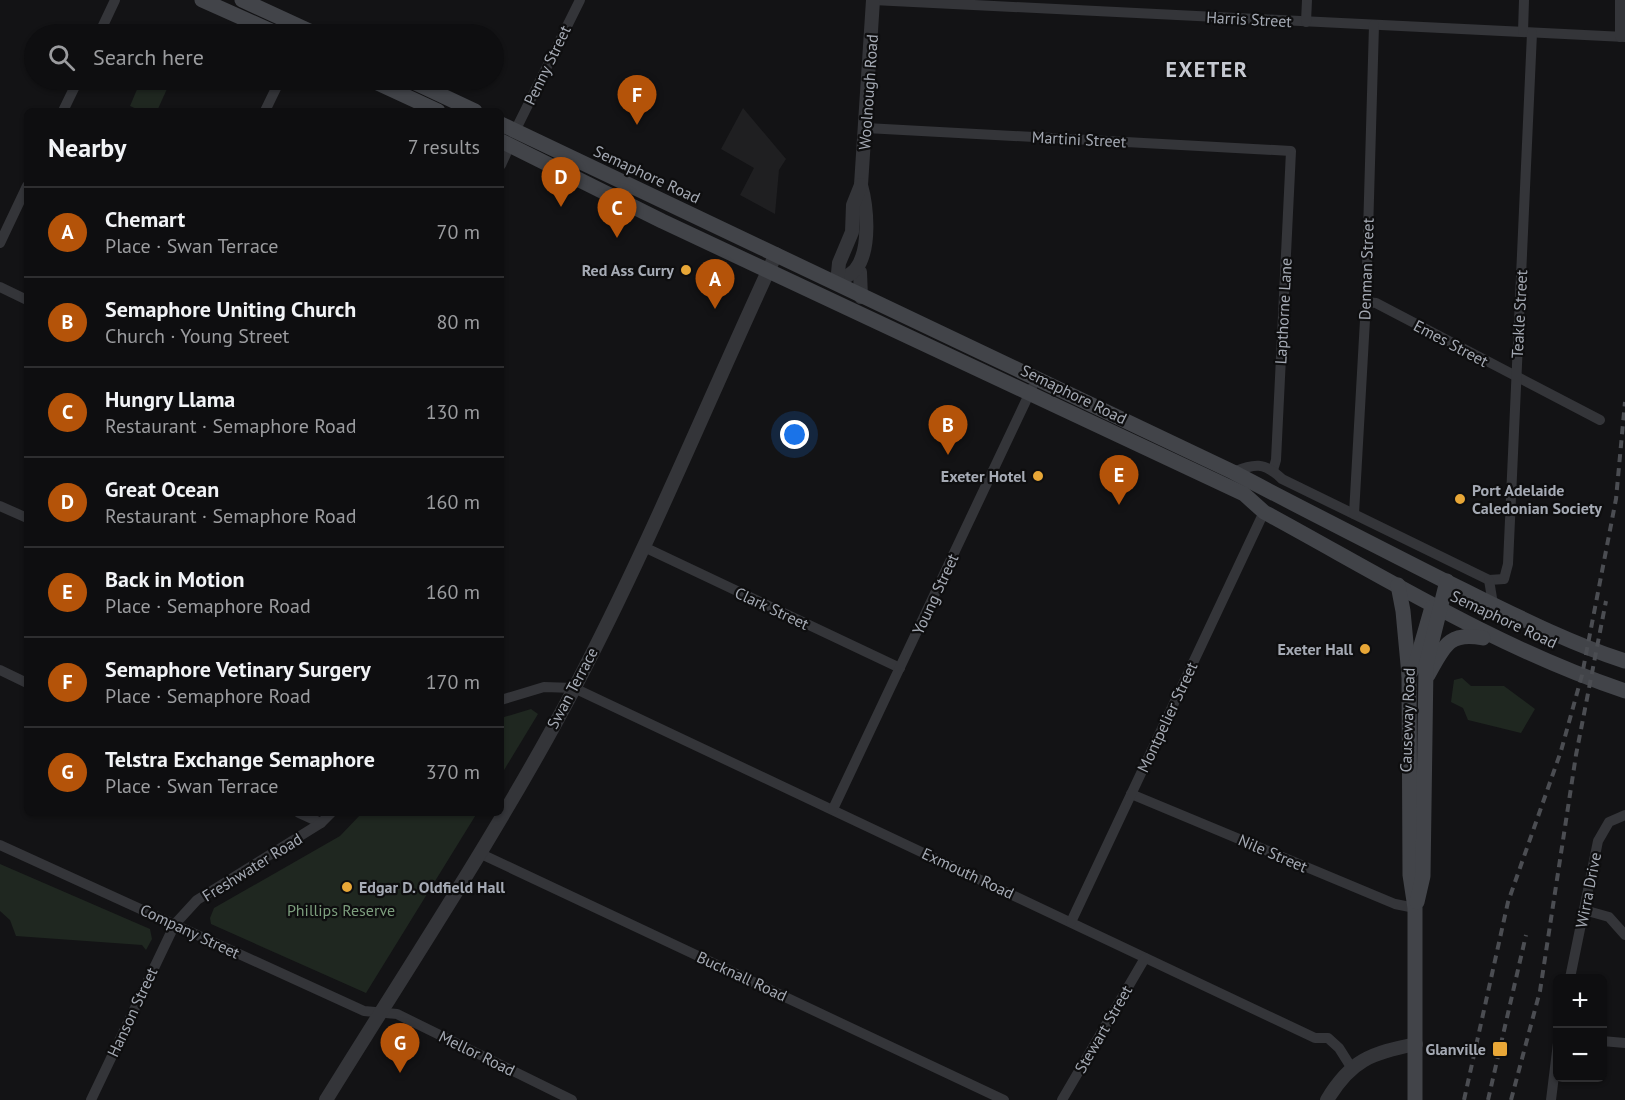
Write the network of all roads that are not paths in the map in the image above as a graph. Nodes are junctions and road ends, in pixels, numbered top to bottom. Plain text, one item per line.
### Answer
1 (115, 0) edge
2 (202, 0) edge
3 (242, 0) edge
4 (580, 0) edge
5 (873, 0) edge
6 (1113, 0) edge
7 (1307, 0) edge
8 (1524, 0) edge
9 (1620, 0) edge
10 (1112, 12) junction
11 (1306, 22) junction
12 (104, 24) edge
13 (256, 24) edge
14 (289, 24) edge
15 (1374, 25) junction
16 (1527, 32) junction
17 (1622, 37) edge
18 (73, 90) edge
19 (275, 90) edge
20 (403, 90) edge
21 (430, 90) edge
22 (64, 108) edge
23 (266, 108) edge
24 (433, 108) edge
25 (468, 108) edge
26 (866, 128) junction
27 (509, 139) edge
28 (1291, 151) joint
29 (504, 155) edge
30 (861, 185) junction
31 (24, 192) edge
32 (670, 205) junction
33 (662, 221) junction
34 (0, 243) edge
35 (776, 254) junction
36 (856, 269) junction
37 (769, 270) junction
38 (837, 283) junction
39 (0, 287) edge
40 (806, 287) junction
41 (24, 299) edge
42 (1366, 302) junction
43 (858, 303) junction
44 (1516, 378) junction
45 (1033, 386) junction
46 (1600, 420) dead end
47 (1273, 470) junction
48 (1233, 472) junction
49 (0, 506) edge
50 (1339, 508) junction
51 (1264, 512) junction
52 (1354, 514) junction
53 (24, 517) edge
54 (1343, 530) junction
55 (644, 547) junction
56 (1489, 580) junction
57 (1447, 581) junction
58 (1398, 585) junction
59 (1493, 604) junction
60 (1437, 608) junction
61 (1507, 642) junction
62 (1625, 661) edge
63 (900, 668) junction
64 (0, 670) edge
65 (1409, 675) junction
66 (1427, 677) junction
67 (24, 682) edge
68 (574, 688) junction
69 (1625, 691) edge
70 (504, 699) edge
71 (1131, 794) junction
72 (833, 809) junction
73 (504, 810) edge
74 (306, 816) edge
75 (328, 816) edge
76 (500, 816) edge
77 (1625, 816) edge
78 (321, 823) junction
79 (0, 845) edge
80 (479, 853) junction
81 (1415, 908) junction
82 (1584, 910) junction
83 (1071, 922) junction
84 (175, 924) junction
85 (1625, 935) edge
86 (1145, 958) junction
87 (1571, 974) edge
88 (380, 1012) junction
89 (1607, 1041) edge
90 (1625, 1043) edge
91 (1416, 1044) junction
92 (1351, 1067) junction
93 (1553, 1081) edge
94 (91, 1100) edge
95 (326, 1100) edge
96 (572, 1100) edge
97 (1004, 1100) edge
98 (1062, 1100) edge
99 (1328, 1100) edge
100 (1415, 1100) edge
101 (1551, 1100) edge

1 - 12 street
2 - 13 main road
3 - 14 main road
4 - 27 street, Penny Street
5 - 10 street, Harris Street
5 - 26 street, Woolnough Road
6 - 10 street
7 - 11 street
8 - 16 street, Teakle Street
9 - 17 street
10 - 11 street, Harris Street
11 - 15 street, Harris Street
15 - 16 street, Harris Street
15 - 42 street, Denman Street
16 - 17 street, Harris Street
16 - 44 street, Teakle Street
18 - 22 street
19 - 23 street
20 - 24 main road
21 - 25 main road
26 - 28 street, Martini Street
26 - 30 street, Woolnough Road
27 - 29 street, Penny Street
27 - 32 main road, Semaphore Road
27 - 33 main road, Semaphore Road
28 - 47 street, Lapthorne Lane
30 - 36 street, Woolnough Road
30 - 38 street, Woolnough Road
31 - 34 street
32 - 33 main road
32 - 35 main road, Semaphore Road
33 - 37 main road, Semaphore Road
35 - 37 street, Swan Terrace
35 - 38 main road, Semaphore Road
36 - 38 street
36 - 43 street, Woolnough Road
37 - 40 main road, Semaphore Road
37 - 55 street, Swan Terrace
38 - 40 main road
38 - 43 main road
39 - 41 street
40 - 43 main road, Semaphore Road
42 - 44 street, Emes Street
42 - 52 street, Denman Street
43 - 45 main road, Semaphore Road
44 - 46 street, Emes Street
44 - 56 street, Teakle Street
45 - 48 main road, Semaphore Road
45 - 51 main road, Semaphore Road
45 - 63 street, Young Street
47 - 48 street
47 - 50 street, Semaphore Road
48 - 54 main road, Semaphore Road
49 - 53 street
50 - 52 street, Semaphore Road
50 - 54 street
51 - 58 main road, Semaphore Road
51 - 71 street, Montpelier Street
52 - 56 street, Semaphore Road
54 - 57 main road, Semaphore Road
55 - 63 street, Clark Street
55 - 68 street, Swan Terrace
56 - 59 street, Semaphore Road
57 - 59 main road, Semaphore Road
57 - 60 main road, Causeway Road
58 - 60 main road, Semaphore Road
58 - 65 main road
59 - 62 main road, Semaphore Road
60 - 61 main road, Semaphore Road
60 - 65 main road, Causeway Road
60 - 66 main road, Causeway Road
61 - 66 main road
61 - 69 main road, Semaphore Road
63 - 72 street, Young Street
64 - 67 street
65 - 81 main road, Causeway Road
66 - 81 main road, Causeway Road
68 - 70 street
68 - 72 street, Exmouth Road
68 - 73 street, Swan Terrace
71 - 81 street, Nile Street
71 - 83 street, Montpelier Street
72 - 83 street, Exmouth Road
74 - 78 street
75 - 78 street, Freshwater Road
76 - 80 street, Swan Terrace
77 - 82 street, Wirra Drive
78 - 84 street, Freshwater Road
79 - 84 street, Company Street
80 - 88 street, Swan Terrace
80 - 97 street, Bucknall Road
81 - 91 main road, Causeway Road
82 - 85 street
82 - 87 street, Wirra Drive
83 - 86 street, Exmouth Road
84 - 88 street, Company Street
84 - 94 street, Hanson Street
86 - 92 street, Exmouth Road
86 - 98 street, Stewart Street
88 - 95 street, Swan Terrace
88 - 96 street, Mellor Road
89 - 90 street
91 - 92 street
91 - 100 main road, Causeway Road
92 - 99 street
93 - 101 street

